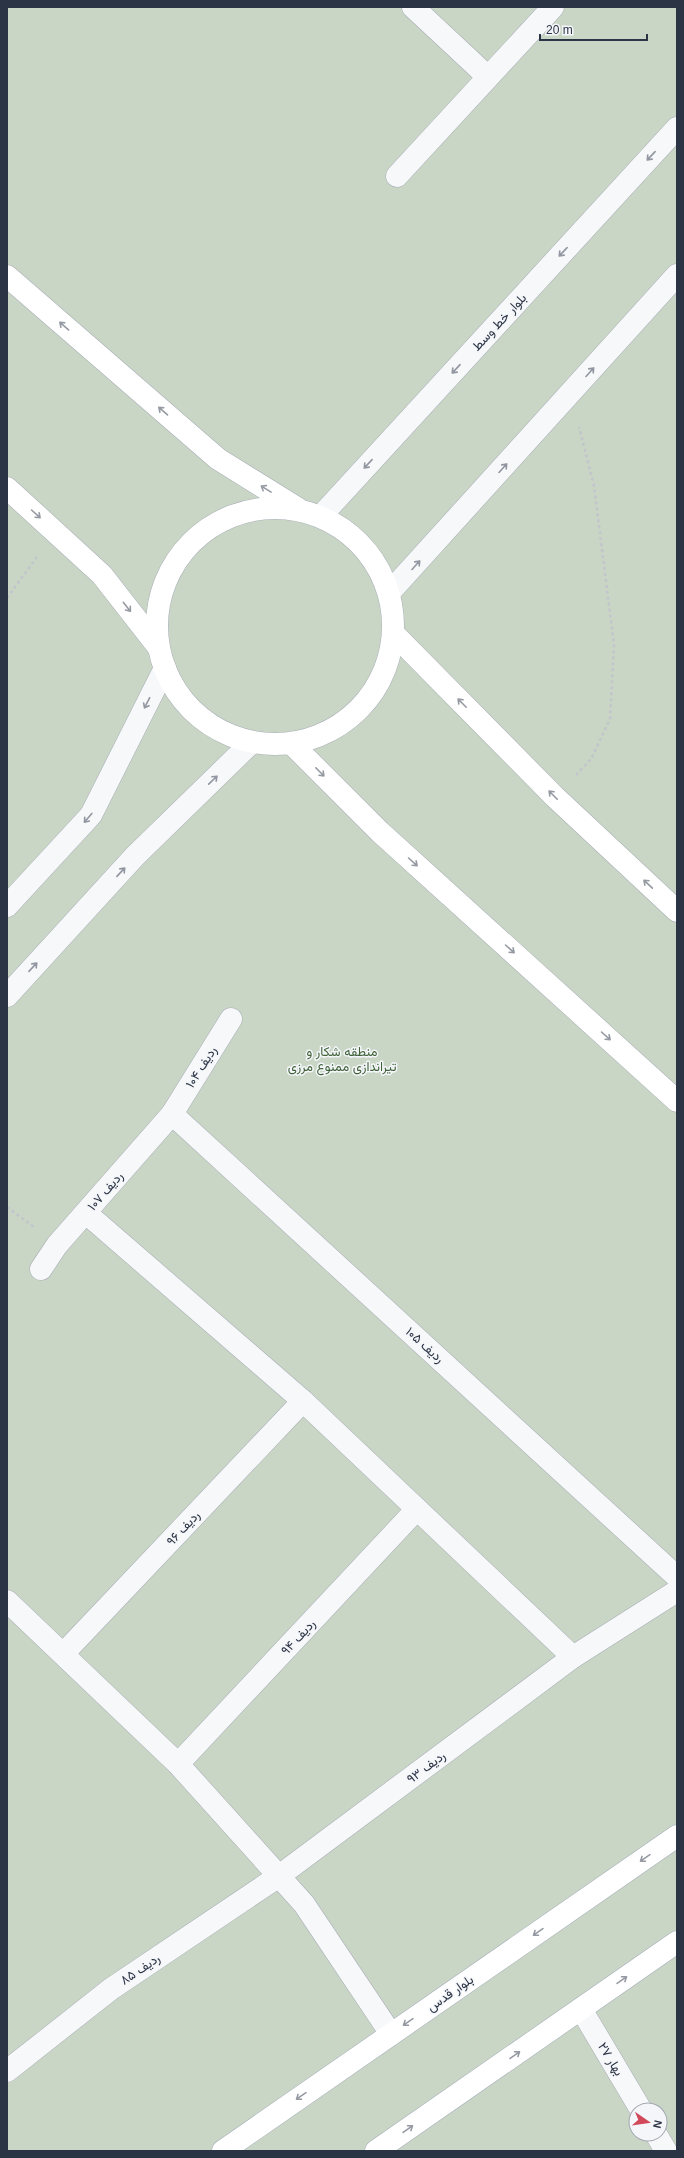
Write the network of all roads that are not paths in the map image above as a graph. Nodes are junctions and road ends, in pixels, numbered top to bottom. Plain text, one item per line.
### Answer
1 (413, 7) edge
2 (553, 7) edge
3 (488, 77) junction
4 (677, 128) edge
5 (397, 176) dead end
6 (677, 275) edge
7 (7, 276) edge
8 (7, 488) edge
9 (300, 509) junction
10 (320, 516) junction
11 (389, 593) junction
12 (393, 634) junction
13 (162, 658) junction
14 (252, 742) junction
15 (292, 744) junction
16 (7, 906) edge
17 (677, 911) edge
18 (7, 996) edge
19 (231, 1019) dead end
20 (677, 1101) edge
21 (172, 1114) junction
22 (86, 1213) junction
23 (41, 1268) dead end
24 (303, 1401) junction
25 (417, 1509) junction
26 (677, 1576) edge
27 (677, 1591) edge
28 (7, 1601) edge
29 (63, 1654) junction
30 (574, 1658) junction
31 (178, 1764) junction
32 (677, 1836) edge
33 (278, 1876) junction
34 (677, 1942) edge
35 (581, 2009) junction
36 (391, 2034) junction
37 (7, 2071) edge
38 (636, 2102) edge
39 (661, 2142) edge
40 (223, 2151) edge
41 (376, 2151) edge
42 (666, 2151) edge

1 - 3 street
2 - 3 street
3 - 5 street
4 -> 10 street, بلوار خط وسط
11 -> 6 street
9 -> 7 main road
8 -> 13 main road
9 - 10 main road
9 - 13 main road
10 - 11 main road
11 - 12 main road
12 - 15 main road
17 -> 12 main road
13 - 14 main road
13 -> 16 street
14 - 15 main road
18 -> 14 street
15 -> 20 main road
19 - 21 street, ردیف ۱۰۴
21 - 22 street, ردیف ۱۰۷
21 - 26 street, ردیف ۱۰۵
22 - 23 street, ردیف ۱۰۷
22 - 24 street
24 - 25 street
24 - 29 street, ردیف ۹۶
25 - 30 street
25 - 31 street, ردیف ۹۴
27 - 30 street, ردیف ۹۳
28 - 29 street
29 - 31 street
30 - 33 street, ردیف ۹۳
31 - 33 street
32 -> 36 main road, بلوار قدس
33 - 36 street
33 - 37 street, ردیف ۸۵
35 -> 34 main road
35 - 38 street, بهار ۲۷
41 -> 35 main road
36 -> 40 main road, بلوار قدس
39 - 42 street

